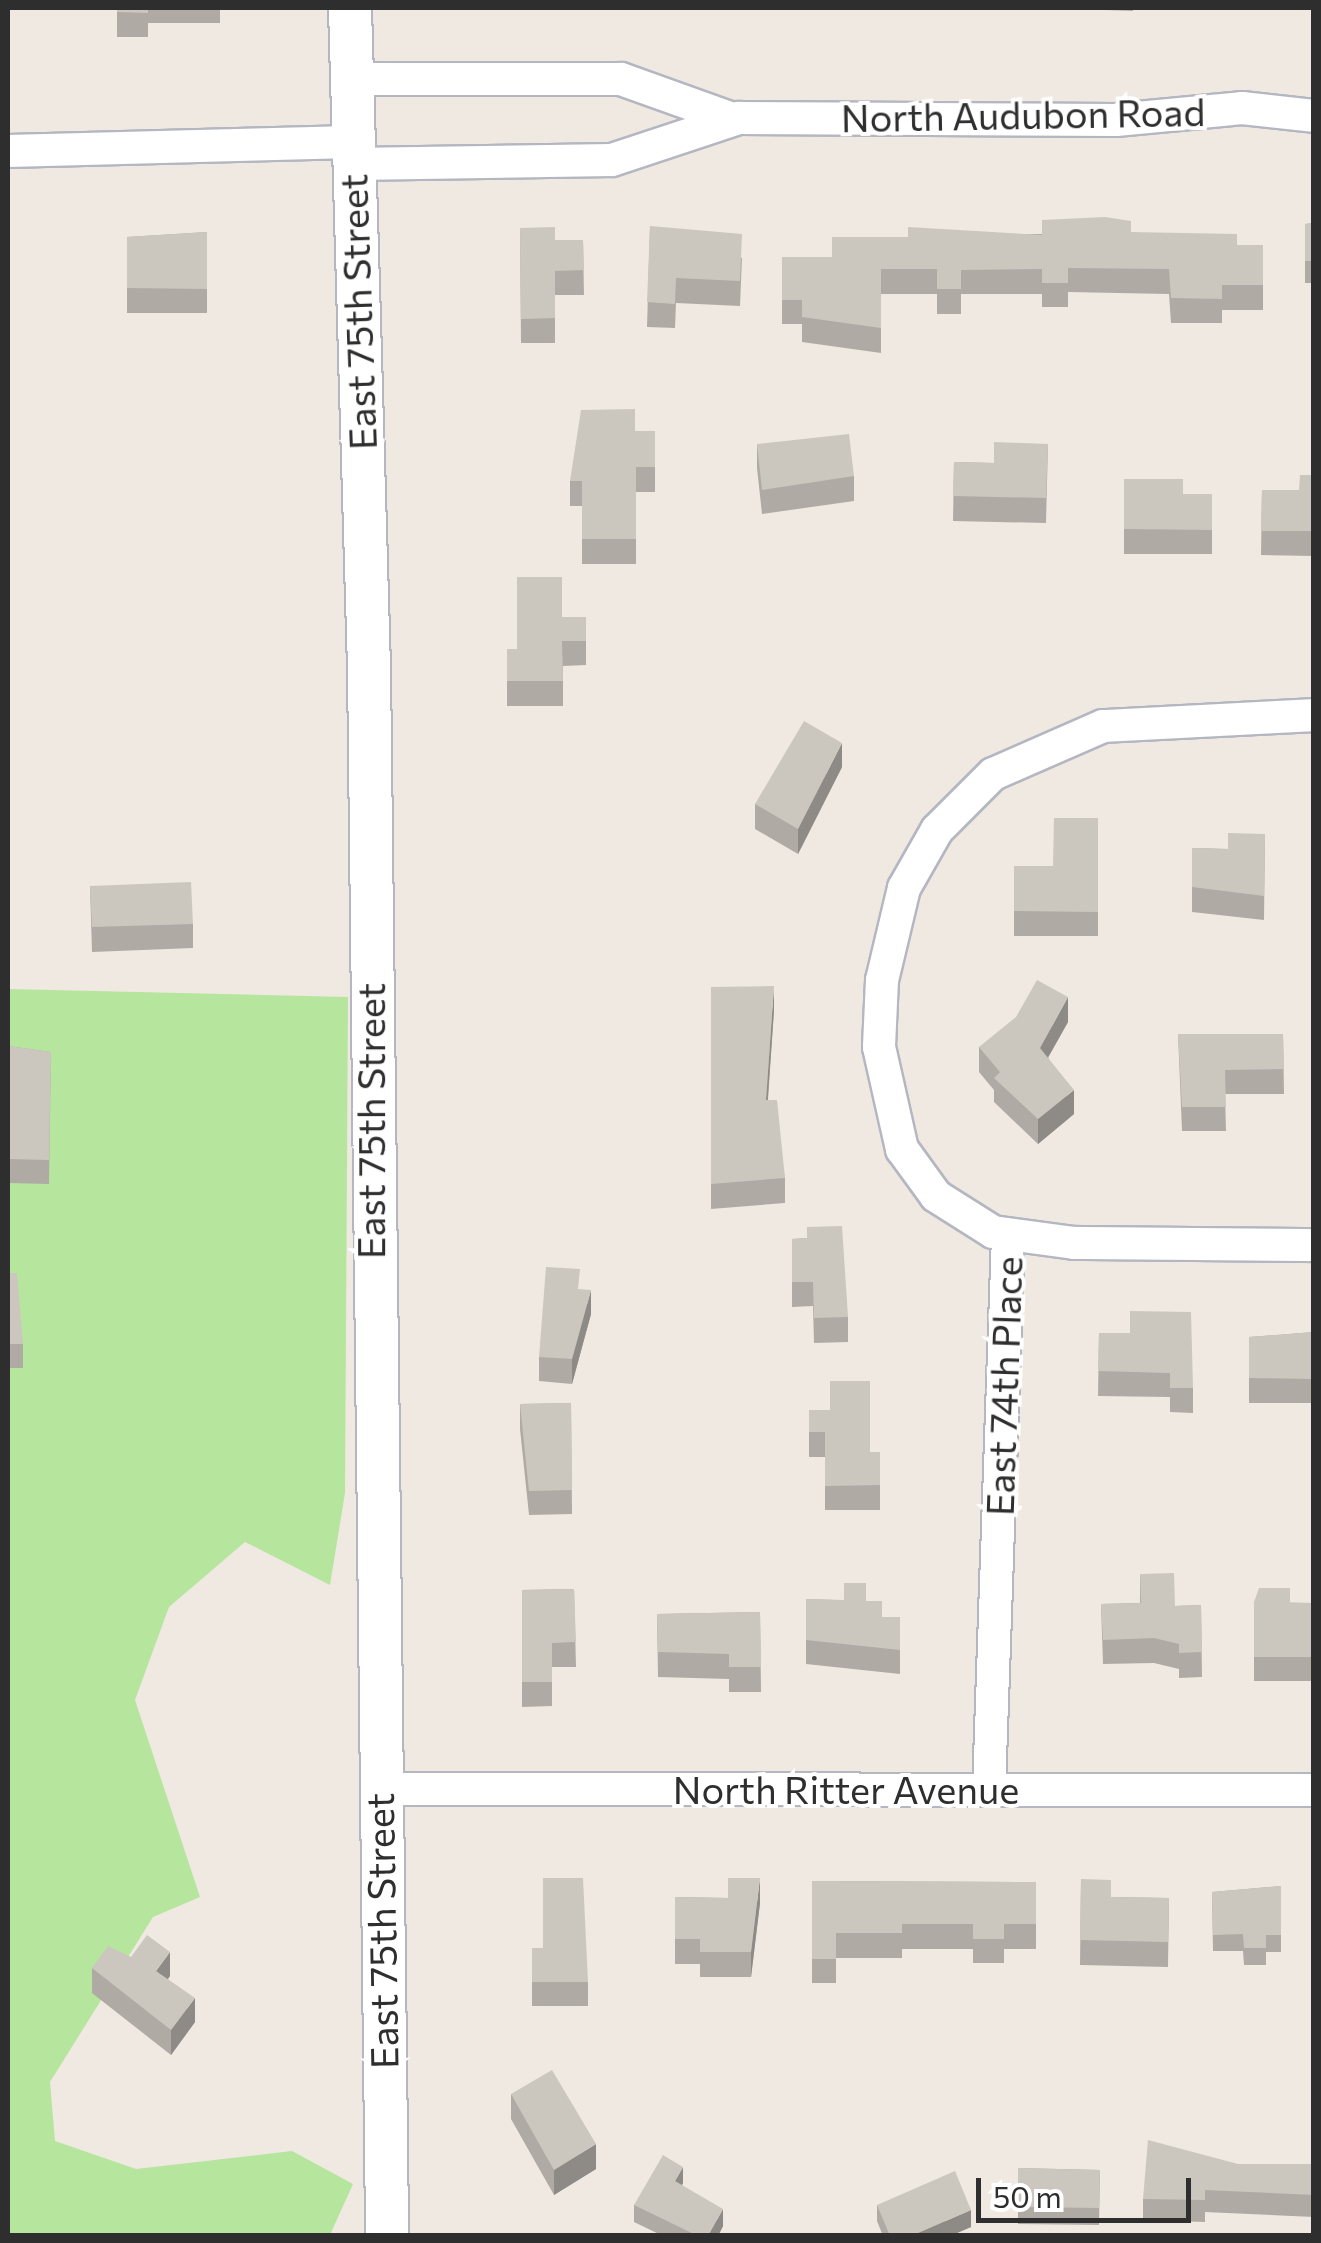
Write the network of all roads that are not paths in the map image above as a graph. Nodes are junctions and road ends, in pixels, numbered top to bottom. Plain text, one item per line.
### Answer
1 (350, 8) edge
2 (351, 80) junction
3 (1314, 116) edge
4 (732, 119) junction
5 (8, 152) edge
6 (352, 153) junction
7 (1314, 715) edge
8 (1008, 1236) junction
9 (1314, 1245) edge
10 (379, 1789) junction
11 (989, 1789) junction
12 (1314, 1790) edge
13 (387, 2236) edge

1 - 2 street, East 75th Street
2 - 4 street, North Audubon Road
2 - 6 street, East 75th Street
3 - 4 street, North Audubon Road
4 - 6 street, North Audubon Road
5 - 6 street, North Audubon Road
6 - 10 street, East 75th Street
7 - 8 street, East 74th Place
8 - 9 street
8 - 11 street, East 74th Place
10 - 11 street, North Ritter Avenue
10 - 13 street, East 75th Street
11 - 12 street, North Ritter Avenue

